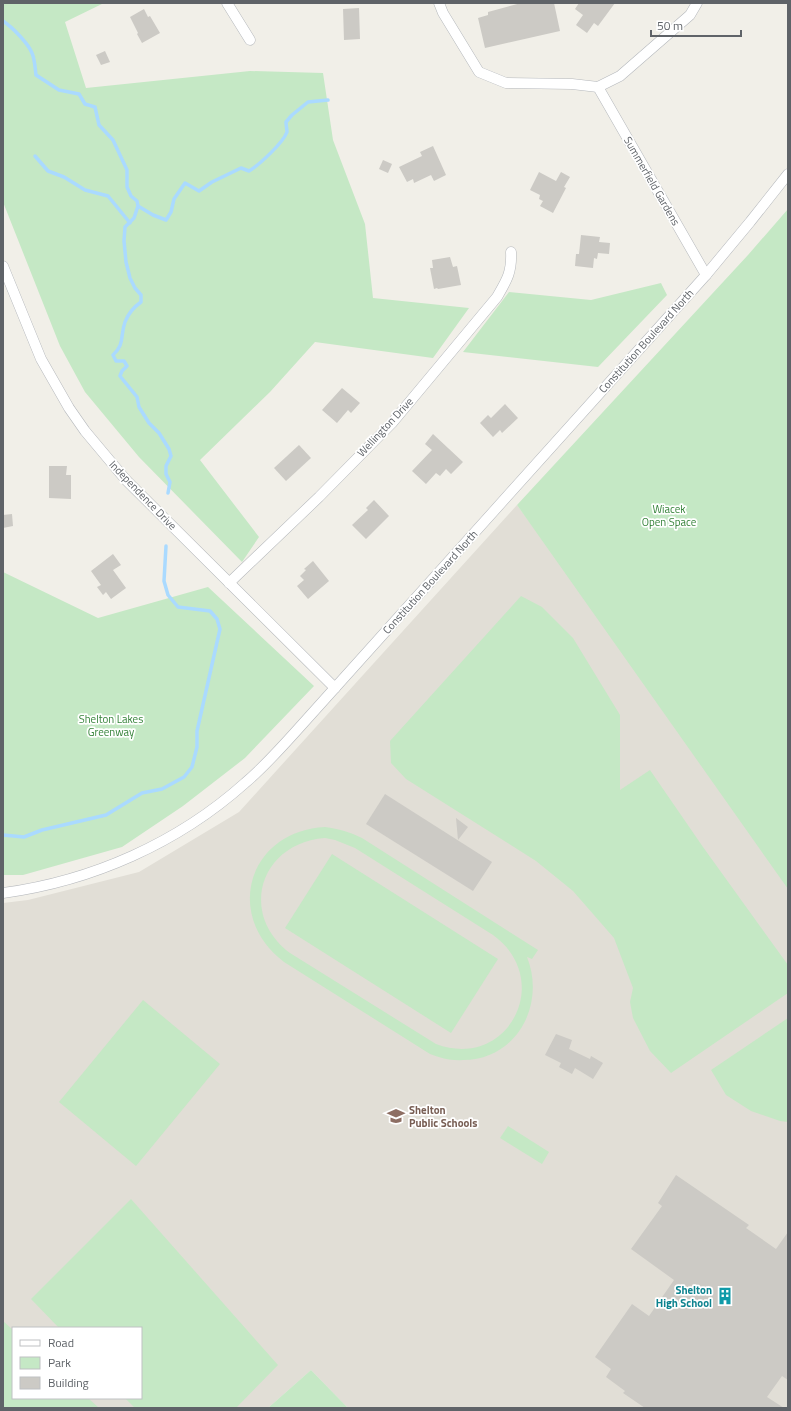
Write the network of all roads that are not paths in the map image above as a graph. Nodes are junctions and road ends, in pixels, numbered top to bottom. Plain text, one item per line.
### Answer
1 (227, 3) edge
2 (439, 3) edge
3 (697, 3) edge
4 (250, 40) dead end
5 (598, 87) junction
6 (788, 174) edge
7 (511, 252) dead end
8 (3, 266) edge
9 (706, 274) junction
10 (230, 583) junction
11 (335, 688) junction
12 (3, 893) edge

1 - 4 street
2 - 5 street
3 - 5 street
5 - 9 street, Summerfield Gardens
6 - 9 street, Constitution Boulevard North
7 - 10 street, Wellington Drive
8 - 10 street, Independence Drive
9 - 11 street, Constitution Boulevard North
10 - 11 street, Independence Drive
11 - 12 street, Constitution Boulevard North

